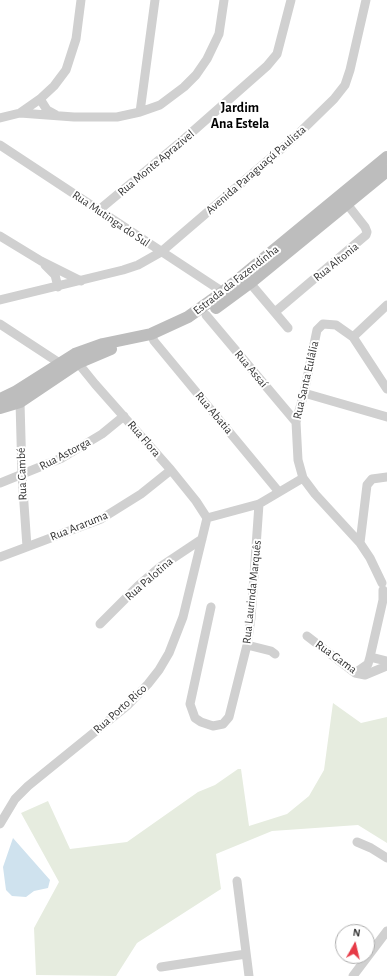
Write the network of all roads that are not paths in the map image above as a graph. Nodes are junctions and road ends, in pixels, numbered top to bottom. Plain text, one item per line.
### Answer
1 (81, 0) edge
2 (155, 0) edge
3 (224, 0) edge
4 (291, 0) edge
5 (366, 0) edge
6 (40, 99) junction
7 (140, 112) junction
8 (20, 113) junction
9 (56, 115) junction
10 (3, 118) edge
11 (0, 126) edge
12 (0, 145) edge
13 (387, 157) edge
14 (387, 171) edge
15 (347, 204) junction
16 (99, 210) junction
17 (0, 236) edge
18 (161, 252) junction
19 (41, 261) junction
20 (78, 281) junction
21 (250, 283) junction
22 (58, 287) junction
23 (223, 292) junction
24 (0, 300) edge
25 (387, 305) edge
26 (276, 312) junction
27 (206, 315) junction
28 (0, 324) edge
29 (288, 328) dead end
30 (152, 337) junction
31 (353, 337) junction
32 (69, 365) junction
33 (387, 389) edge
34 (304, 393) junction
35 (0, 399) edge
36 (20, 402) junction
37 (0, 408) edge
38 (124, 416) junction
39 (387, 417) edge
40 (296, 422) junction
41 (171, 470) junction
42 (22, 475) junction
43 (387, 477) edge
44 (303, 478) junction
45 (0, 483) edge
46 (279, 492) junction
47 (259, 504) junction
48 (207, 518) junction
49 (202, 539) junction
50 (360, 544) junction
51 (27, 547) junction
52 (0, 556) edge
53 (385, 601) edge
54 (211, 607) dead end
55 (100, 624) dead end
56 (307, 636) dead end
57 (247, 645) junction
58 (275, 654) dead end
59 (370, 657) junction
60 (387, 661) edge
61 (387, 666) edge
62 (355, 673) junction
63 (0, 824) edge
64 (357, 842) dead end
65 (387, 858) edge
66 (237, 881) dead end
67 (387, 931) edge
68 (246, 954) junction
69 (160, 967) dead end
70 (249, 976) edge
71 (352, 976) edge

1 - 6 street
2 - 7 street
3 - 7 street
4 - 16 street, Rua Monte Aprazivel
5 - 18 street, Avenida Paraguaçú Paulista
6 - 8 street
6 - 9 street
7 - 9 street
8 - 9 street
8 - 10 street
10 - 11 street
12 - 16 street, Rua Mutinga do Sul
13 - 23 main road, Estrada da Fazendinha
14 - 15 main road, Estrada da Fazendinha
15 - 21 main road, Estrada da Fazendinha
15 - 26 street, Rua Altonia
16 - 18 street, Rua Mutinga do Sul
17 - 19 street
18 - 20 street, Avenida Paraguaçú Paulista
18 - 23 street, Rua Mutinga do Sul
19 - 20 street
19 - 22 street
20 - 22 street, Avenida Paraguaçú Paulista
21 - 26 street
21 - 27 main road, Estrada da Fazendinha
22 - 24 street, Avenida Paraguaçú Paulista
23 - 30 main road, Estrada da Fazendinha
25 - 31 street
26 - 29 street
27 - 30 main road, Estrada da Fazendinha
27 - 40 street, Rua Assaí
28 - 32 street, Rua Flora
30 - 32 main road, Estrada da Fazendinha
30 - 32 main road, Estrada da Fazendinha
30 - 46 street, Rua Abatia
31 - 33 street, Rua Santa Eulâlia
31 - 34 street, Rua Santa Eulâlia
32 - 35 main road, Estrada da Fazendinha
32 - 36 main road, Estrada da Fazendinha
32 - 38 street, Rua Flora
34 - 39 street
34 - 40 street, Rua Santa Eulâlia
36 - 37 main road, Estrada da Fazendinha
36 - 42 street, Rua Cambé
38 - 41 street, Rua Flora
38 - 42 street, Rua Astorga
40 - 44 street, Rua Santa Eulâlia
41 - 48 street, Rua Flora
41 - 51 street, Rua Araruma
42 - 45 street, Rua Astorga
42 - 51 street, Rua Cambé
43 - 50 street
44 - 46 street
44 - 50 street
46 - 47 street
47 - 48 street
47 - 57 street, Rua Laurinda Marquês
48 - 49 street, Rua Porto Rico
49 - 55 street, Rua Palotina
49 - 63 street, Rua Porto Rico
50 - 53 street
51 - 52 street, Rua Araruma
53 - 59 street
54 - 57 street, Rua Laurinda Marquês
56 - 62 street, Rua Gama
57 - 58 street
59 - 60 street, Rua Gama
59 - 62 street
61 - 62 street, Rua Gama
64 - 65 street
66 - 68 street
67 - 71 street
68 - 69 street
68 - 70 street

